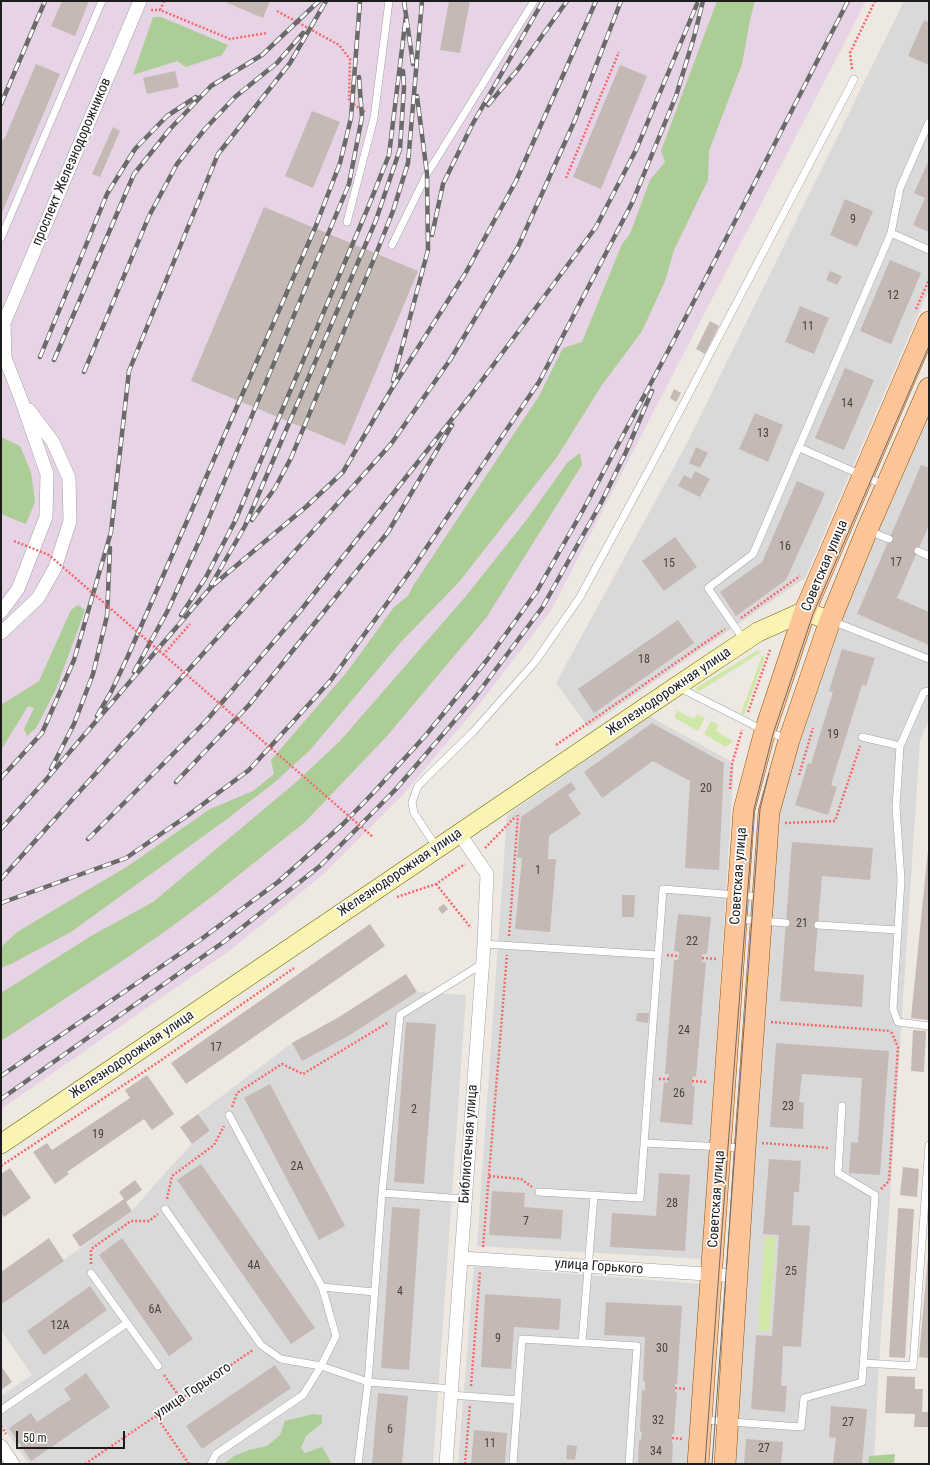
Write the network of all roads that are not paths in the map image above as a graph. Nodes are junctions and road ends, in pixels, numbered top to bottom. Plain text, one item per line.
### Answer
1 (102, 1) edge
2 (140, 1) edge
3 (389, 1) edge
4 (534, 1) edge
5 (854, 79) road end
6 (929, 122) edge
7 (347, 222) dead end
8 (891, 233) junction
9 (1, 238) edge
10 (392, 244) dead end
11 (929, 250) edge
12 (923, 316) edge
13 (929, 388) edge
14 (21, 399) junction
15 (800, 448) junction
16 (863, 476) junction
17 (886, 486) junction
18 (867, 530) junction
19 (889, 539) dead end
20 (918, 551) dead end
21 (929, 556) edge
22 (805, 611) junction
23 (1, 612) edge
24 (830, 621) junction
25 (1, 633) edge
26 (745, 641) junction
27 (929, 659) edge
28 (676, 686) junction
29 (929, 691) edge
30 (765, 731) junction
31 (862, 737) road end
32 (789, 740) junction
33 (900, 746) junction
34 (459, 833) junction
35 (437, 848) junction
36 (738, 895) junction
37 (763, 897) junction
38 (736, 919) junction
39 (762, 921) junction
40 (786, 923) dead end
41 (818, 925) dead end
42 (897, 930) junction
43 (484, 944) junction
44 (658, 955) junction
45 (482, 964) junction
46 (929, 1026) edge
47 (842, 1106) dead end
48 (229, 1115) road end
49 (644, 1143) junction
50 (1, 1144) edge
51 (929, 1145) edge
52 (720, 1147) junction
53 (753, 1149) junction
54 (539, 1192) road end
55 (382, 1193) junction
56 (594, 1195) junction
57 (465, 1199) junction
58 (165, 1209) road end
59 (461, 1258) junction
60 (588, 1266) junction
61 (91, 1273) road end
62 (712, 1274) junction
63 (737, 1276) junction
64 (322, 1288) junction
65 (374, 1292) junction
66 (127, 1323) junction
67 (582, 1342) junction
68 (864, 1363) junction
69 (158, 1366) road end
70 (321, 1366) junction
71 (368, 1382) junction
72 (451, 1392) junction
73 (518, 1400) junction
74 (1, 1410) edge
75 (701, 1420) junction
76 (728, 1422) junction
77 (1, 1446) edge
78 (14, 1464) edge
79 (211, 1464) edge
80 (358, 1464) edge
81 (446, 1464) edge
82 (513, 1464) edge
83 (629, 1464) edge
84 (698, 1464) edge
85 (725, 1464) edge

1 - 9 lane
2 - 14 street, проспект Железнодорожников
3 - 7 lane
4 - 10 lane
5 - 35 lane
6 - 8 lane
8 - 11 lane
8 - 15 lane
12 - 16 main road, Советская улица
13 - 17 main road, Советская улица
14 - 23 street
14 - 25 street
15 - 16 lane
15 - 26 lane
16 - 17 lane
16 - 22 main road, Советская улица
17 - 18 main road, Советская улица
18 - 19 lane
18 - 24 main road, Советская улица
20 - 21 lane
22 - 24 main road
22 - 26 main road, Железнодорожная улица
22 - 30 main road, Советская улица
24 - 27 lane
24 - 32 main road, Советская улица
26 - 28 main road, Железнодорожная улица
28 - 30 lane
28 - 34 main road, Железнодорожная улица
29 - 33 lane
30 - 32 lane
30 - 36 main road, Советская улица
31 - 33 lane
32 - 37 main road, Советская улица
33 - 42 lane
34 - 35 main road, Железнодорожная улица
34 - 43 street, Библиотечная улица
35 - 50 main road, Железнодорожная улица
36 - 37 lane
36 - 38 main road, Советская улица
36 - 44 lane
37 - 39 main road, Советская улица
38 - 39 lane
38 - 52 main road, Советская улица
39 - 40 lane
39 - 53 main road, Советская улица
41 - 42 lane
42 - 46 lane
43 - 44 lane
43 - 45 street, Библиотечная улица
44 - 49 lane
45 - 55 lane
45 - 57 street, Библиотечная улица
47 - 68 lane
48 - 64 lane
49 - 52 lane
49 - 56 lane
51 - 68 lane
52 - 53 lane
52 - 62 main road, Советская улица
53 - 63 main road, Советская улица
54 - 56 lane
55 - 57 lane
55 - 65 lane
56 - 60 lane
57 - 59 street, Библиотечная улица
58 - 70 lane
59 - 60 street, улица Горького
59 - 72 street, Библиотечная улица
60 - 62 street, улица Горького
60 - 67 lane
61 - 66 lane
62 - 63 street, улица Горького
62 - 75 main road, Советская улица
63 - 76 main road, Советская улица
64 - 65 lane
64 - 70 lane
65 - 71 lane
66 - 69 lane
66 - 74 lane
67 - 73 lane
67 - 83 lane
68 - 76 lane
70 - 71 lane
70 - 79 lane
71 - 72 lane
71 - 80 lane
72 - 73 lane
72 - 81 street, Библиотечная улица
73 - 82 lane
75 - 76 lane
75 - 84 main road, Советская улица
76 - 85 main road, Советская улица
77 - 78 street

